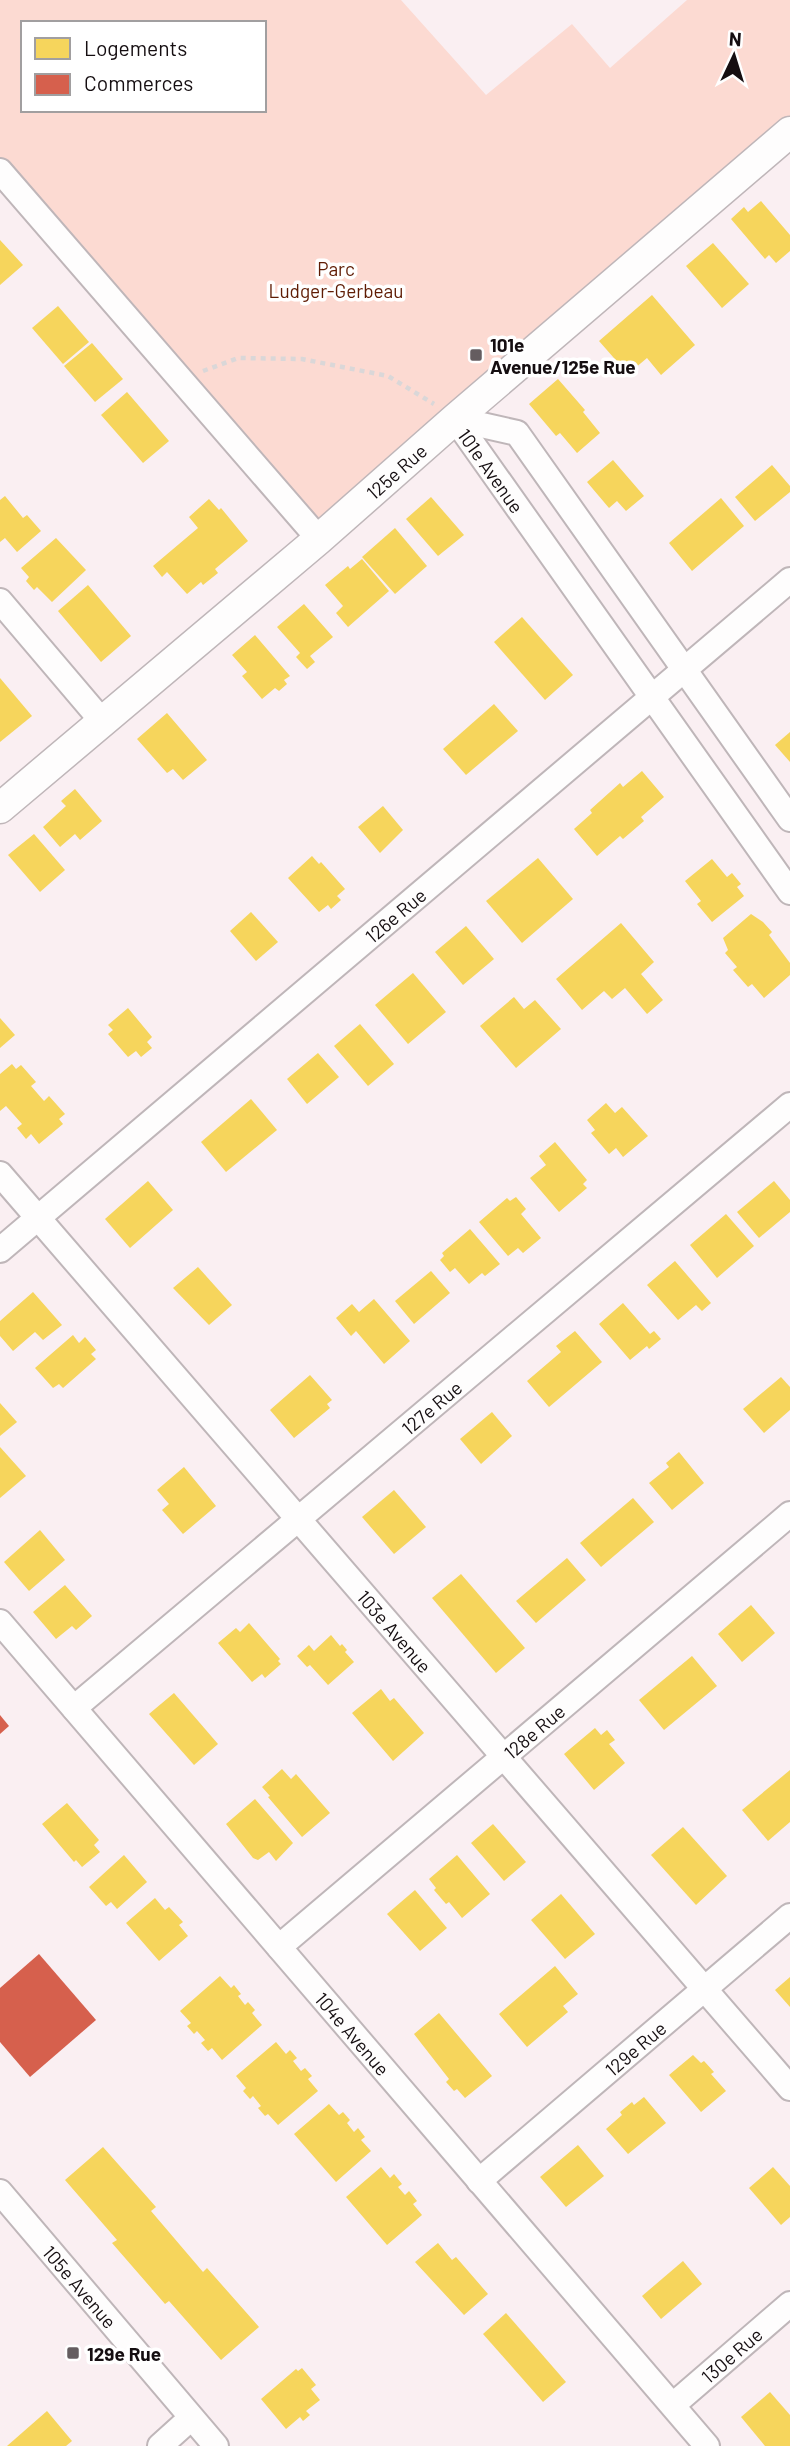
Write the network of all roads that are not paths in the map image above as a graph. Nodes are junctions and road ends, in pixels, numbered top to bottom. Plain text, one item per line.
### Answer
1 (790, 132) edge
2 (2, 178) edge
3 (455, 419) junction
4 (319, 539) junction
5 (790, 579) edge
6 (0, 601) edge
7 (685, 669) junction
8 (652, 697) junction
9 (102, 721) junction
10 (0, 808) edge
11 (790, 819) edge
12 (790, 892) edge
13 (790, 1105) edge
14 (0, 1174) edge
15 (38, 1218) junction
16 (0, 1250) edge
17 (790, 1514) edge
18 (299, 1519) junction
19 (0, 1622) edge
20 (74, 1708) junction
21 (504, 1757) junction
22 (790, 1916) edge
23 (279, 1947) junction
24 (704, 1989) junction
25 (790, 2088) edge
26 (480, 2181) junction
27 (0, 2192) edge
28 (790, 2304) edge
29 (673, 2405) junction
30 (191, 2418) junction
31 (160, 2446) edge
32 (216, 2446) edge
33 (707, 2446) edge

1 - 3 main road, 125e Rue
2 - 4 street
3 - 4 main road, 125e Rue
3 - 7 street, 101e Avenue
3 - 8 street, 101e Avenue
4 - 9 main road, 125e Rue
5 - 7 street, 126e Rue
6 - 9 street
7 - 8 street, 126e Rue
7 - 11 street, 101e Avenue
8 - 12 street, 101e Avenue
8 - 15 street, 126e Rue
9 - 10 main road, 125e Rue
13 - 18 street, 127e Rue
14 - 15 street, 103e Avenue
15 - 16 street, 126e Rue
15 - 18 street, 103e Avenue
17 - 21 street, 128e Rue
18 - 20 street, 127e Rue
18 - 21 street, 103e Avenue
19 - 20 street, 104e Avenue
20 - 23 street, 104e Avenue
21 - 23 street, 128e Rue
21 - 24 street, 103e Avenue
22 - 24 street, 129e Rue
23 - 26 street, 104e Avenue
24 - 25 street, 103e Avenue
24 - 26 street, 129e Rue
26 - 29 street, 104e Avenue
27 - 30 street, 105e Avenue
28 - 29 street, 130e Rue
29 - 33 street, 104e Avenue
30 - 31 street
30 - 32 street, 105e Avenue

